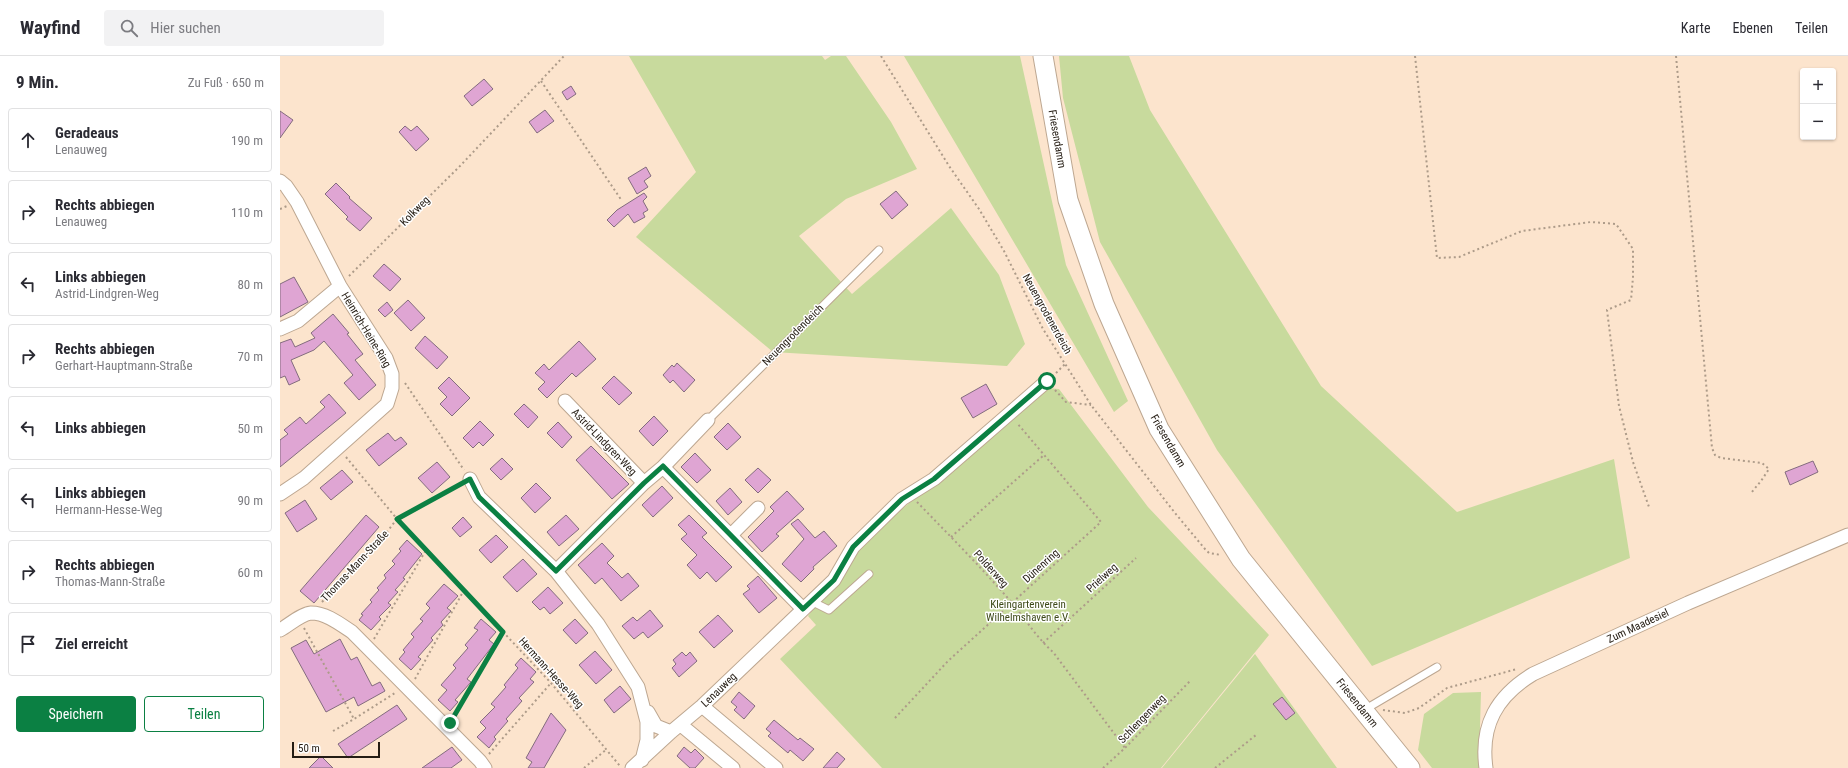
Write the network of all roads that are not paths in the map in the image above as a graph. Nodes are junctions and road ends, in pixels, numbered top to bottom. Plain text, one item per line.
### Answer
1 (1043, 56) edge
2 (280, 181) edge
3 (879, 250) dead end
4 (340, 286) junction
5 (280, 329) edge
6 (1047, 381) road end
7 (565, 401) dead end
8 (708, 420) joint
9 (663, 466) junction
10 (470, 479) road end
11 (644, 483) junction
12 (280, 494) edge
13 (758, 508) dead end
14 (730, 535) junction
15 (1848, 535) edge
16 (556, 571) junction
17 (869, 574) dead end
18 (807, 605) junction
19 (280, 630) edge
20 (1436, 667) dead end
21 (702, 706) junction
22 (645, 707) junction
23 (1362, 711) junction
24 (676, 728) junction
25 (482, 764) edge
26 (637, 764) edge
27 (732, 768) edge
28 (776, 768) edge
29 (1410, 768) edge
30 (1486, 768) edge

1 - 23 main road, Friesendamm
2 - 4 street, Heinrich-Heine-Ring
3 - 8 lane, Neuengrodendeich
4 - 5 street
4 - 12 street, Heinrich-Heine-Ring
6 - 18 street, Lenauweg
7 - 11 street, Astrid-Lindgren-Weg
8 - 9 street, Astrid-Lindgren-Weg
9 - 11 street, Astrid-Lindgren-Weg
9 - 14 street
10 - 16 street
11 - 16 street, Astrid-Lindgren-Weg
13 - 14 street
14 - 18 street
15 - 30 street, Zum Maadesiel
16 - 22 street
17 - 18 lane
18 - 21 street, Lenauweg
19 - 25 street, Thomas-Mann-Straße
20 - 23 lane
21 - 24 street, Lenauweg
21 - 28 street
22 - 24 street
22 - 26 street
23 - 29 main road, Friesendamm
24 - 26 street, Lenauweg
24 - 27 street

